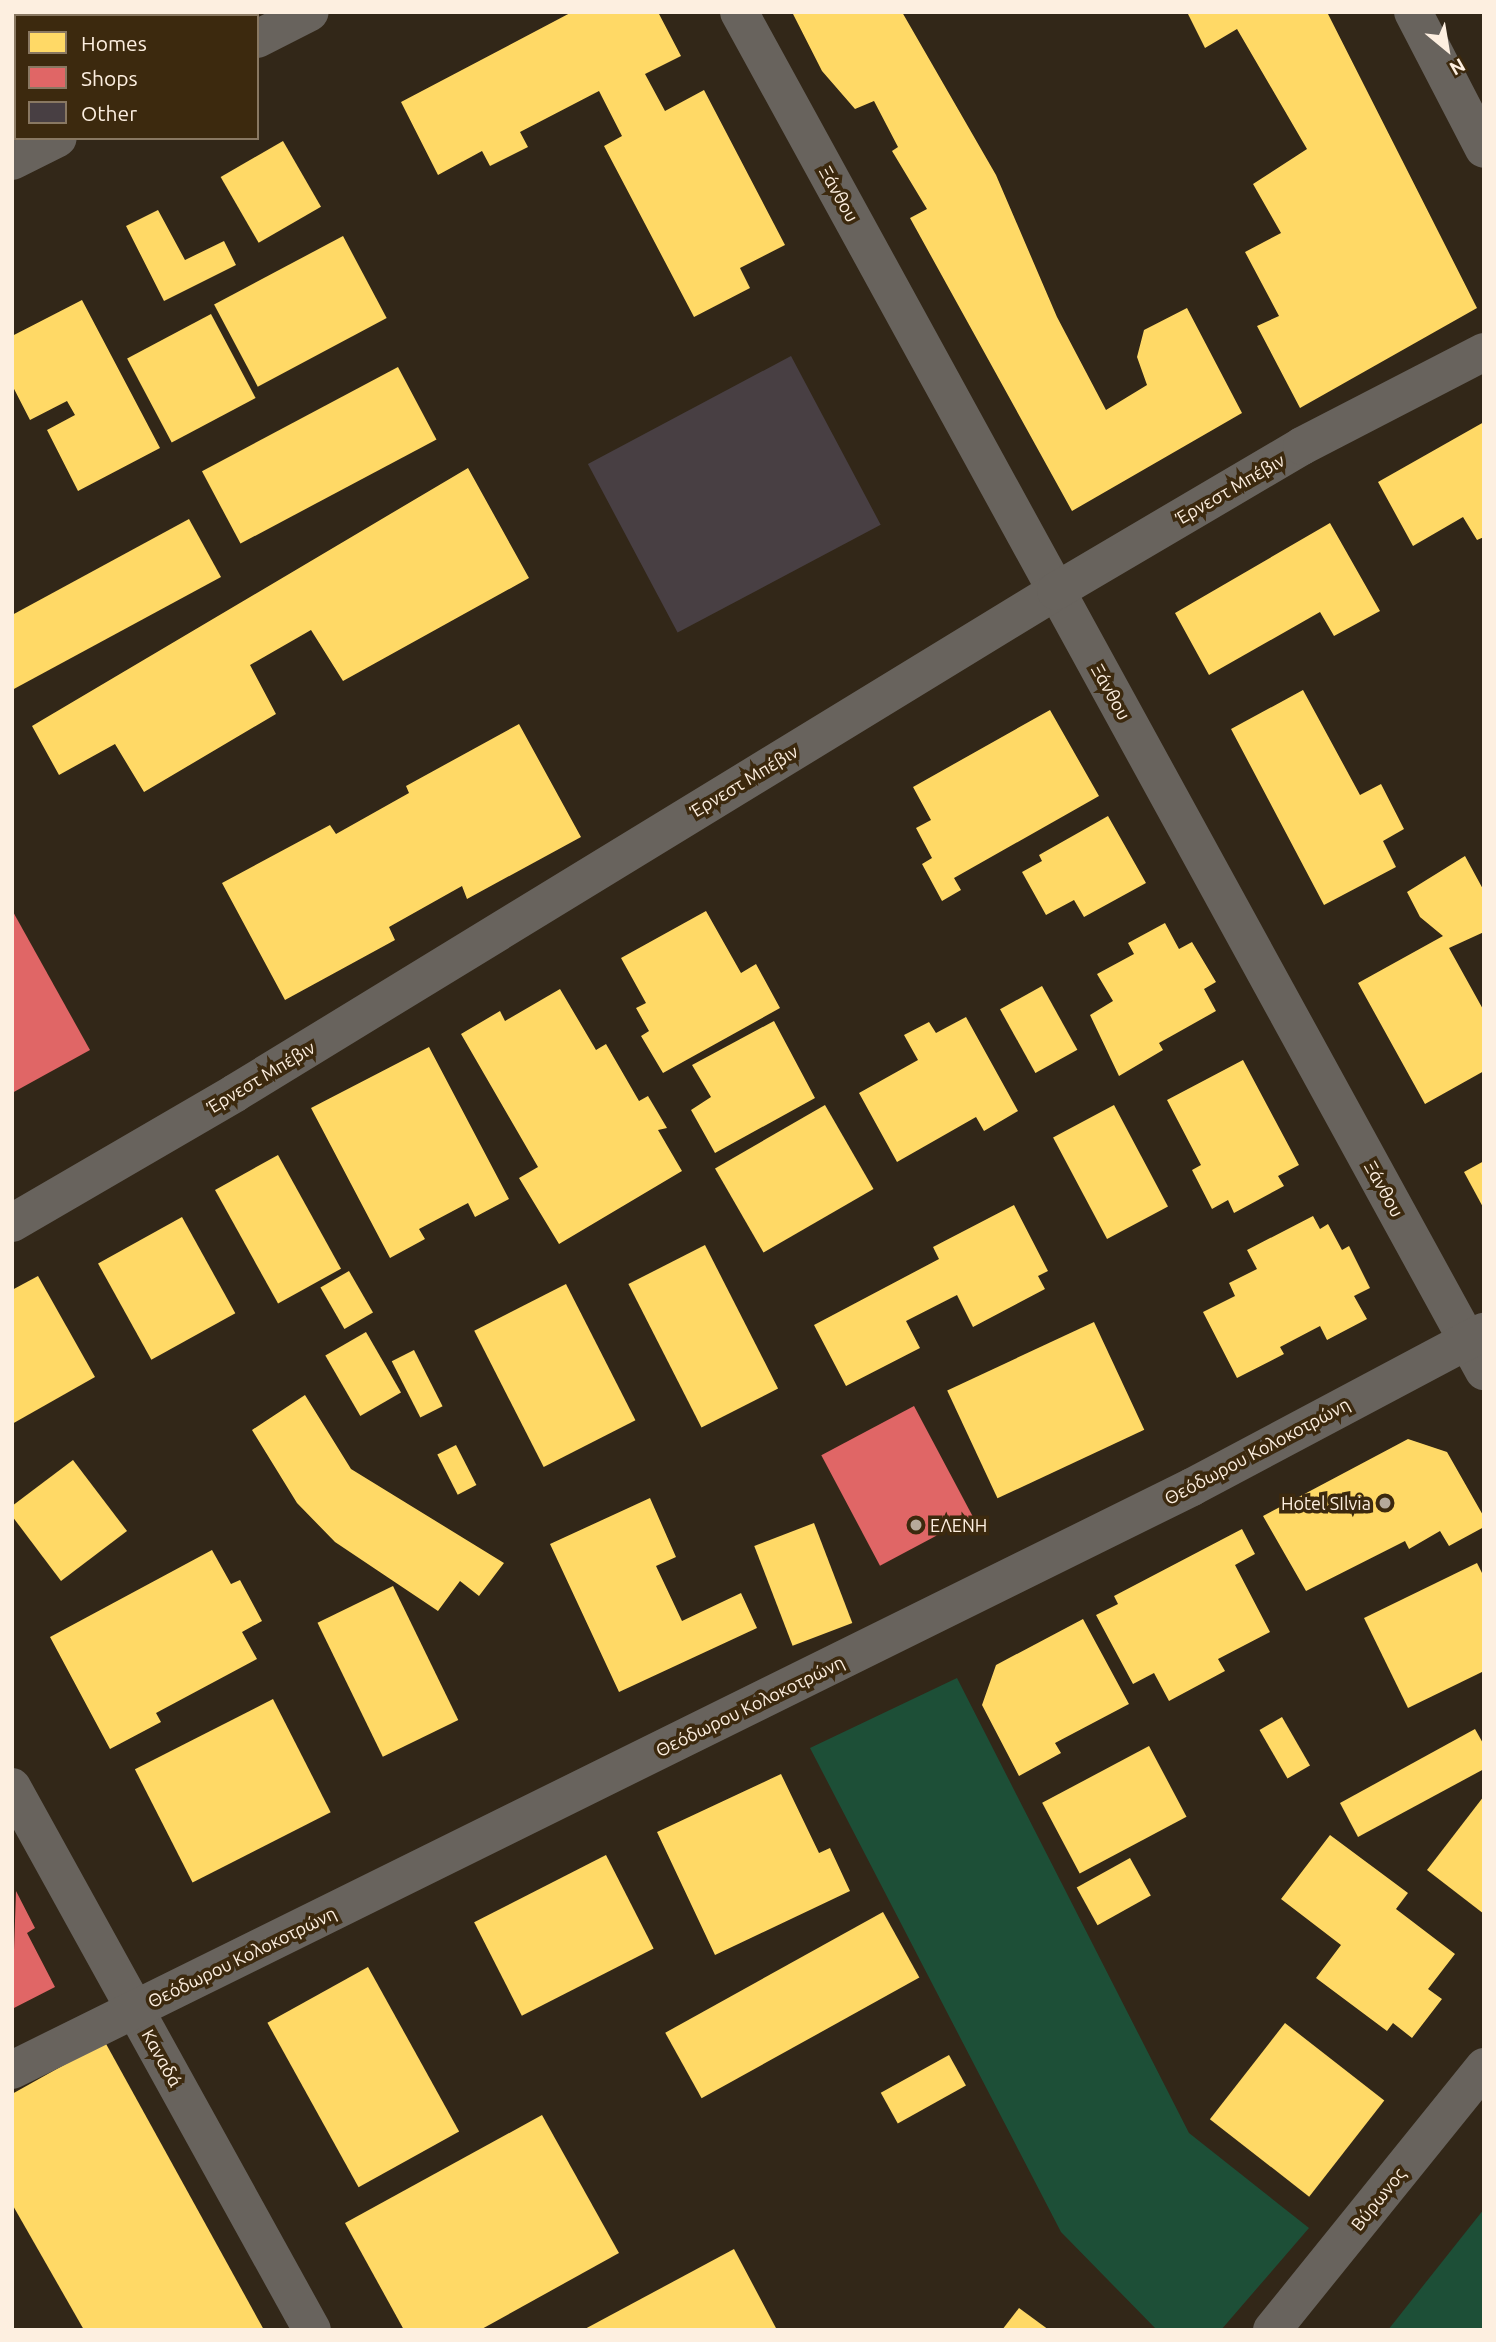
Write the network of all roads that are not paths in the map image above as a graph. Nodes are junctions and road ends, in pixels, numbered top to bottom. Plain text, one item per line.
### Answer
1 (310, 12) edge
2 (739, 12) edge
3 (1413, 12) edge
4 (259, 38) edge
5 (54, 140) edge
6 (1484, 149) edge
7 (12, 161) edge
8 (1484, 352) edge
9 (1056, 591) junction
10 (12, 1223) edge
11 (1478, 1347) edge
12 (12, 1787) edge
13 (135, 2010) junction
14 (1484, 2067) edge
15 (12, 2070) edge
16 (312, 2330) edge
17 (1272, 2330) edge

1 - 4 street
2 - 9 street, Ξάνθου
3 - 6 street
5 - 7 street
8 - 9 street, Έρνεστ Μπέβιν
9 - 10 street, Έρνεστ Μπέβιν
9 - 11 street, Ξάνθου
11 - 13 street, Θεόδωρου Κολοκοτρώνη
12 - 13 street, Καναδά
13 - 15 street, Θεόδωρου Κολοκοτρώνη
13 - 16 street, Καναδά
14 - 17 street, Βύρωνος

